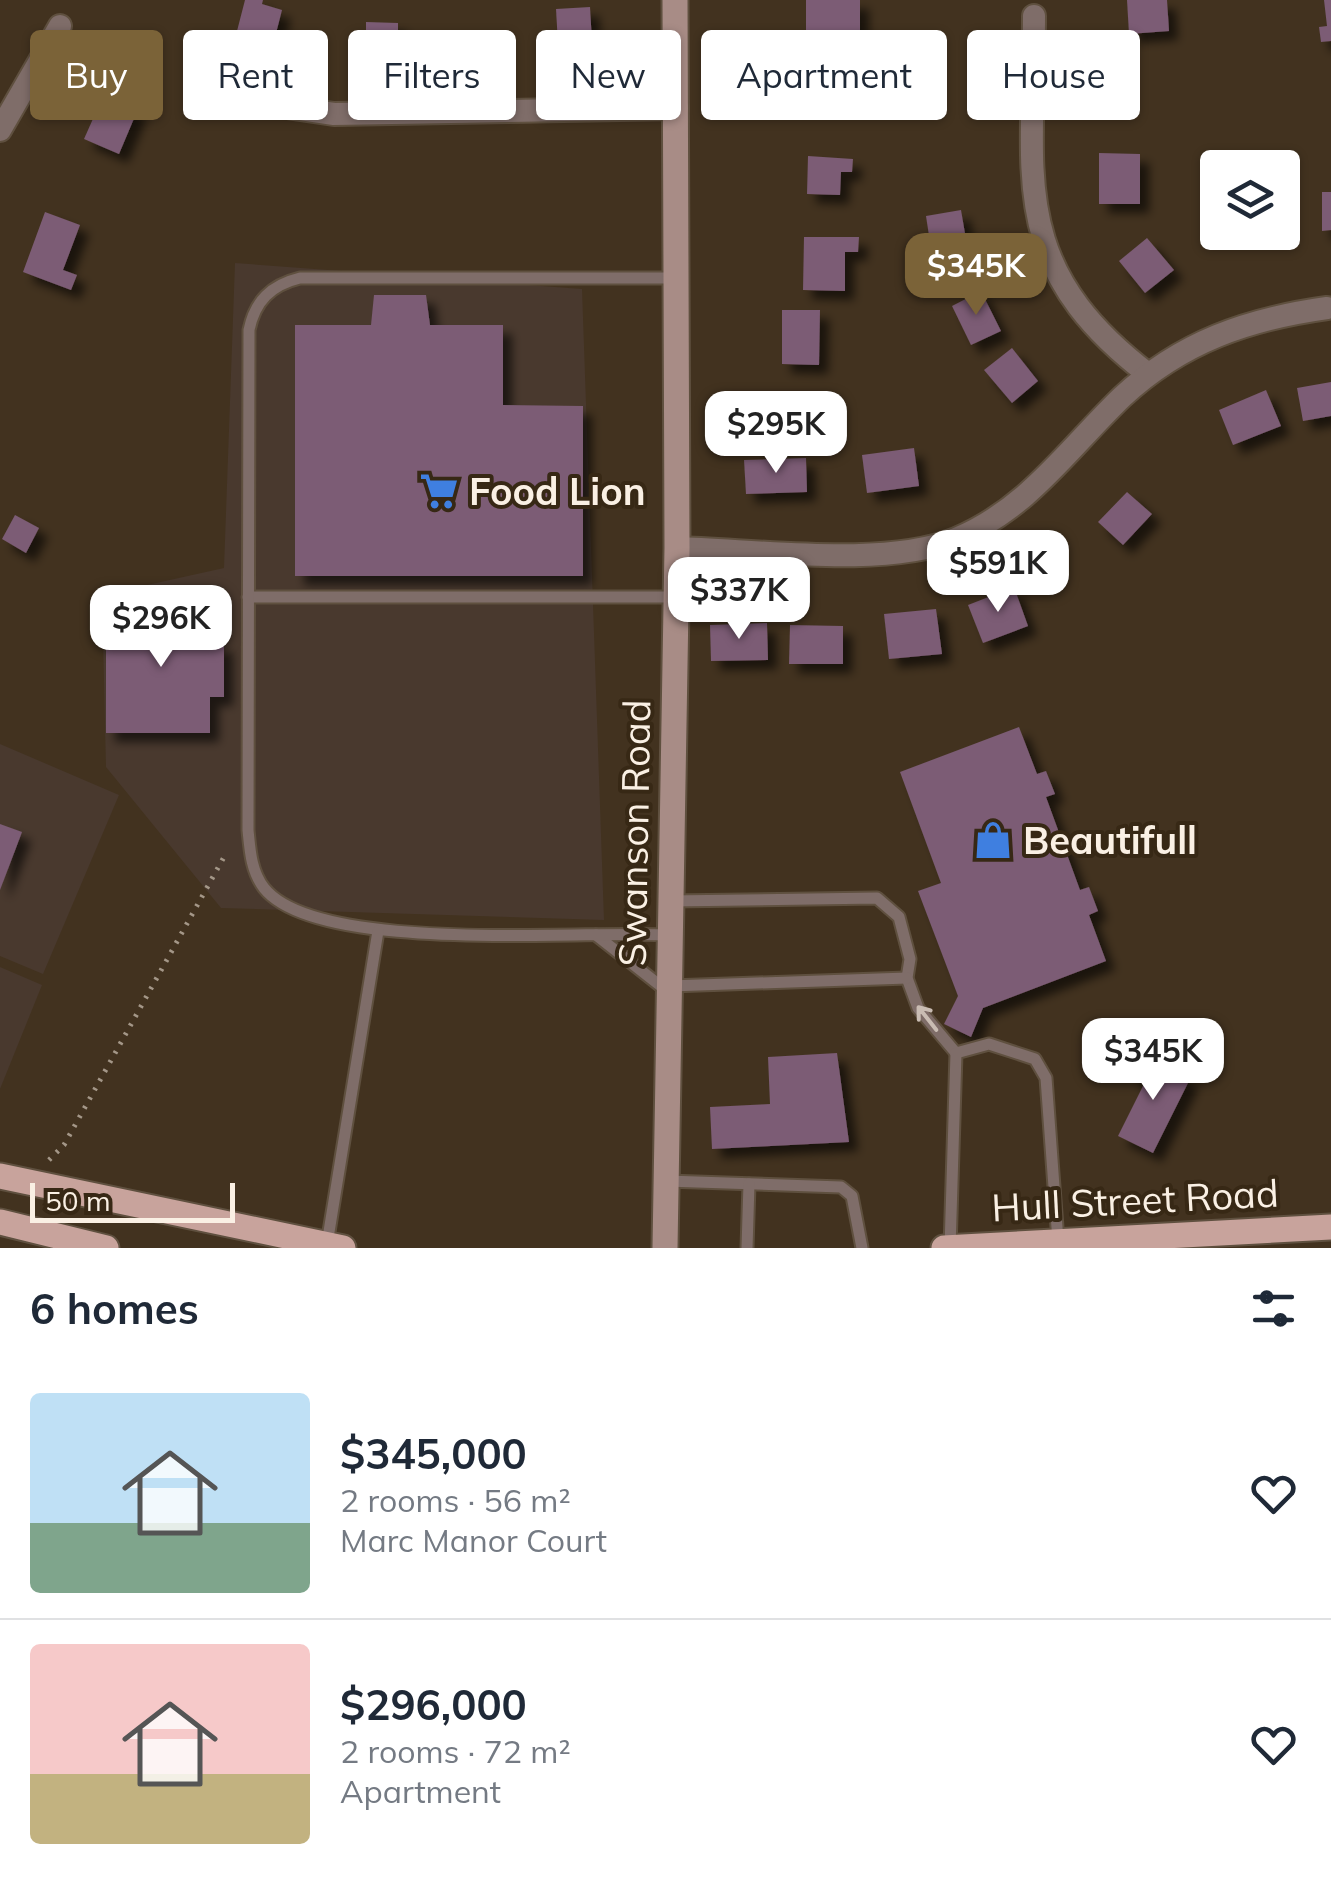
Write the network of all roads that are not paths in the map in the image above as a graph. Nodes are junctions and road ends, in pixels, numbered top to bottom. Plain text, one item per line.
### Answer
1 (675, 0) edge
2 (1034, 16) dead end
3 (60, 26) dead end
4 (676, 30) edge
5 (536, 110) edge
6 (328, 113) edge
7 (677, 120) edge
8 (0, 130) edge
9 (677, 278) junction
10 (1329, 308) edge
11 (1148, 374) junction
12 (677, 548) junction
13 (676, 597) junction
14 (248, 598) junction
15 (670, 901) junction
16 (378, 931) junction
17 (596, 935) junction
18 (670, 935) junction
19 (906, 978) junction
20 (670, 989) junction
21 (956, 1052) junction
22 (0, 1176) edge
23 (666, 1181) junction
24 (749, 1184) junction
25 (13, 1229) edge
26 (1325, 1234) edge
27 (1058, 1241) junction
28 (332, 1247) edge
29 (106, 1248) edge
30 (665, 1248) edge
31 (747, 1248) edge
32 (862, 1248) edge
33 (947, 1248) edge

1 - 4 street, Swanson Road
2 - 11 street
3 - 8 street
5 - 6 street
7 - 9 street, Swanson Road
9 - 12 street, Swanson Road
9 - 14 lane
10 - 11 street
11 - 12 street
12 - 13 street, Swanson Road
13 - 14 lane
13 - 15 street, Swanson Road
14 - 16 lane
15 - 18 street, Swanson Road
15 - 19 lane
16 - 17 lane
16 - 28 lane
17 - 18 lane
17 - 20 lane
18 - 20 street, Swanson Road
19 - 20 lane
21 -> 19 lane
20 - 23 street, Swanson Road
21 - 27 lane
21 - 33 lane
22 - 28 main road
23 - 24 lane
23 - 30 street, Swanson Road
24 - 31 lane
24 - 32 lane
25 - 29 main road
26 - 27 main road, Hull Street Road
27 - 33 main road, Hull Street Road

